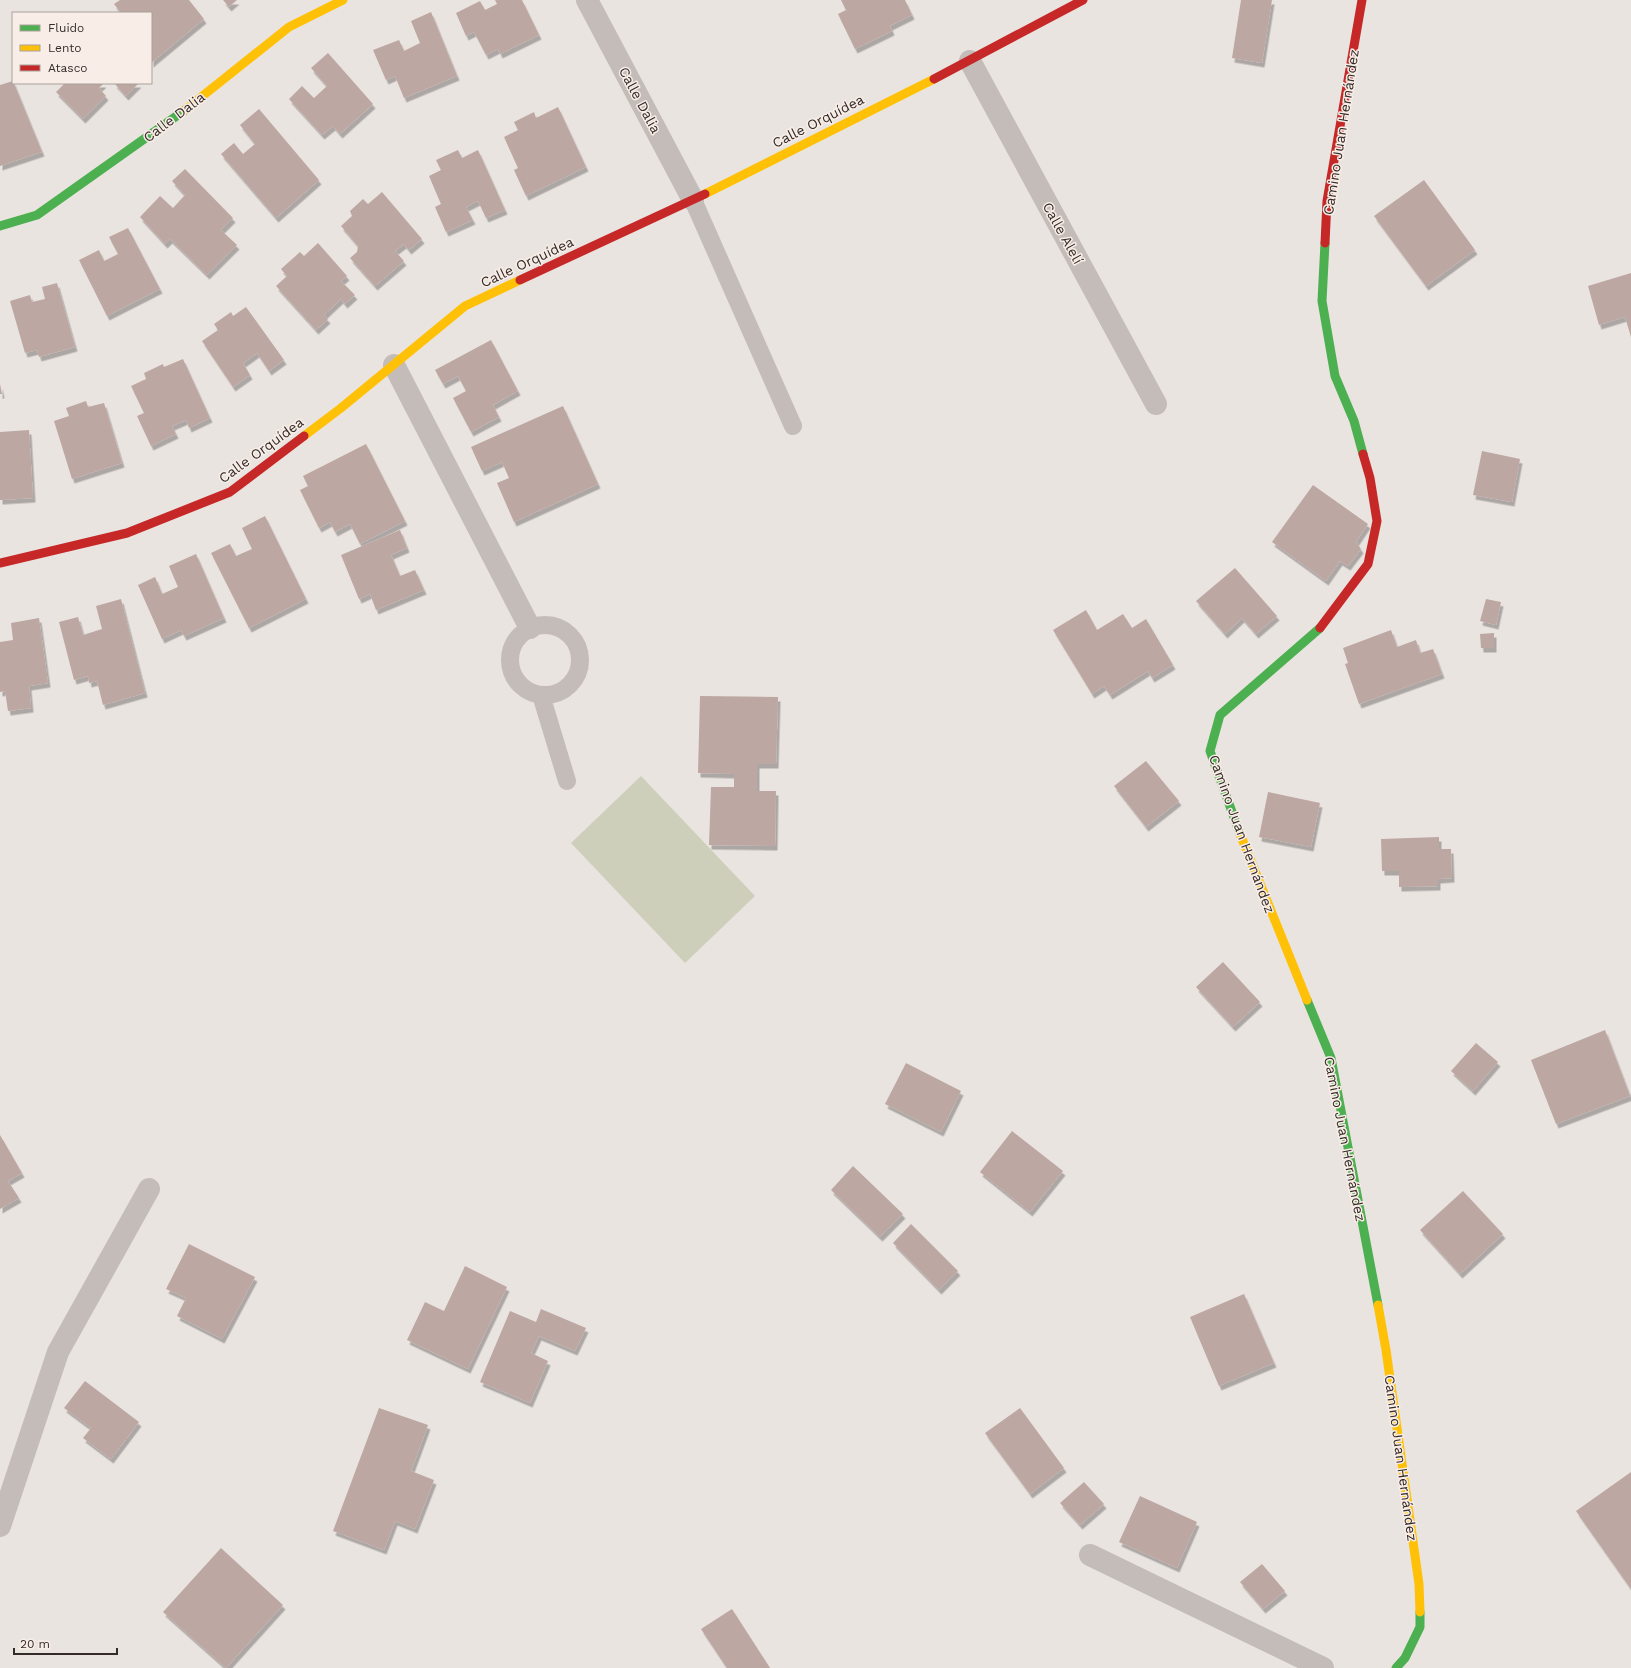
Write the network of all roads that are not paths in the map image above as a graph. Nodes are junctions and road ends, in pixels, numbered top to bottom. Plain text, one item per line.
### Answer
1 (343, 0) edge
2 (587, 0) edge
3 (1083, 0) edge
4 (1362, 0) edge
5 (970, 61) junction
6 (693, 200) junction
7 (0, 226) edge
8 (394, 366) junction
9 (1156, 404) dead end
10 (793, 426) dead end
11 (0, 563) edge
12 (530, 628) junction
13 (541, 695) junction
14 (567, 781) dead end
15 (149, 1189) dead end
16 (0, 1526) edge
17 (1090, 1555) dead end
18 (1323, 1668) edge
19 (1396, 1668) edge

1 - 7 street, Calle Dalia
2 - 6 street, Calle Dalia
3 - 5 street, Calle Orquídea
4 - 19 street, Camino Juan Hernández
5 - 6 street, Calle Orquídea
5 - 9 street, Calle Alelí
6 - 8 street, Calle Orquídea
6 - 10 lane
8 - 11 street, Calle Orquídea
8 - 12 street
12 - 13 lane
12 - 13 lane
13 - 14 lane
15 - 16 street
17 - 18 street

